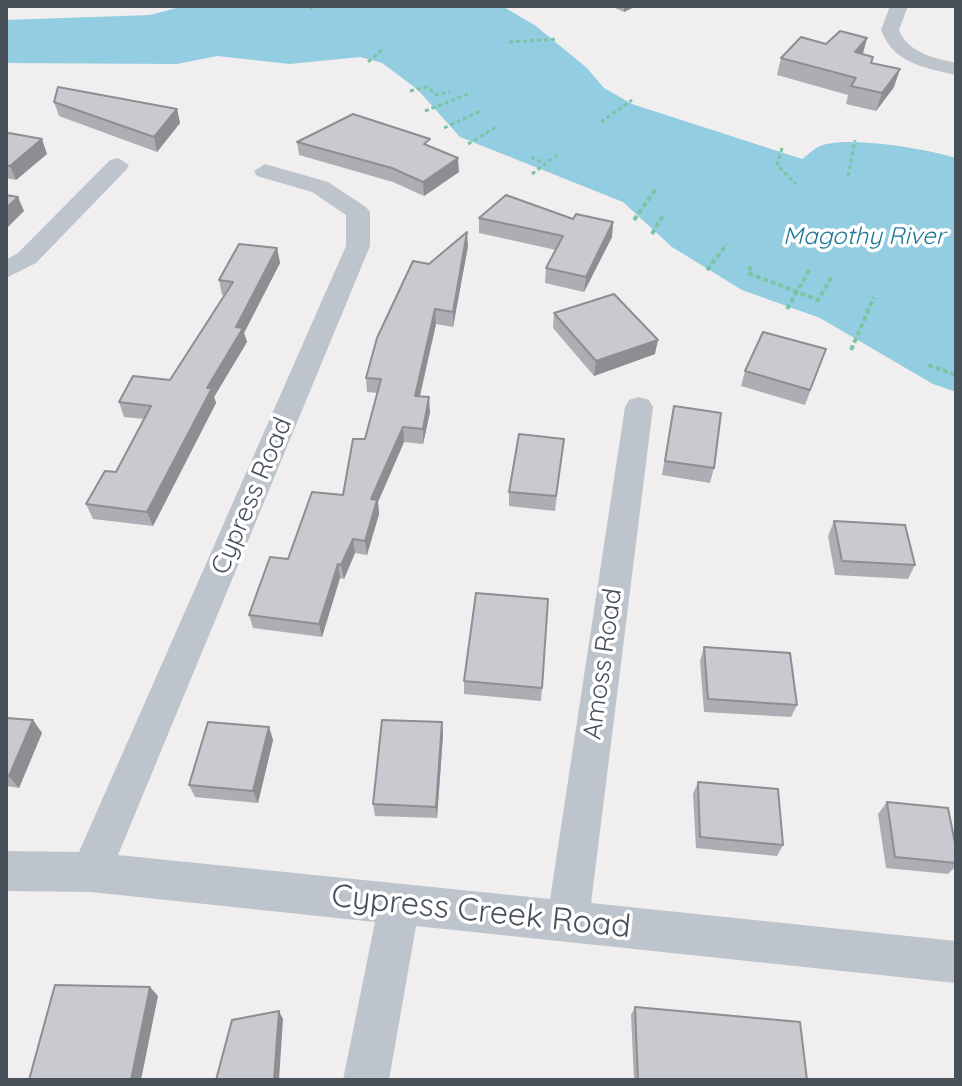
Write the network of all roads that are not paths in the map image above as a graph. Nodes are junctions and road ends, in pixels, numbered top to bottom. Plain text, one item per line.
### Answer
1 (899, 6) edge
2 (956, 69) edge
3 (118, 165) dead end
4 (265, 171) dead end
5 (6, 270) edge
6 (639, 407) dead end
7 (6, 871) edge
8 (91, 872) junction
9 (399, 904) junction
10 (568, 920) junction
11 (956, 962) edge
12 (366, 1080) edge

1 - 2 street
3 - 5 street
4 - 8 street, Cypress Road
6 - 10 street, Amoss Road
7 - 8 street, Cypress Creek Road
8 - 9 street, Cypress Creek Road
9 - 10 street, Cypress Creek Road
9 - 12 street
10 - 11 street, Cypress Creek Road

